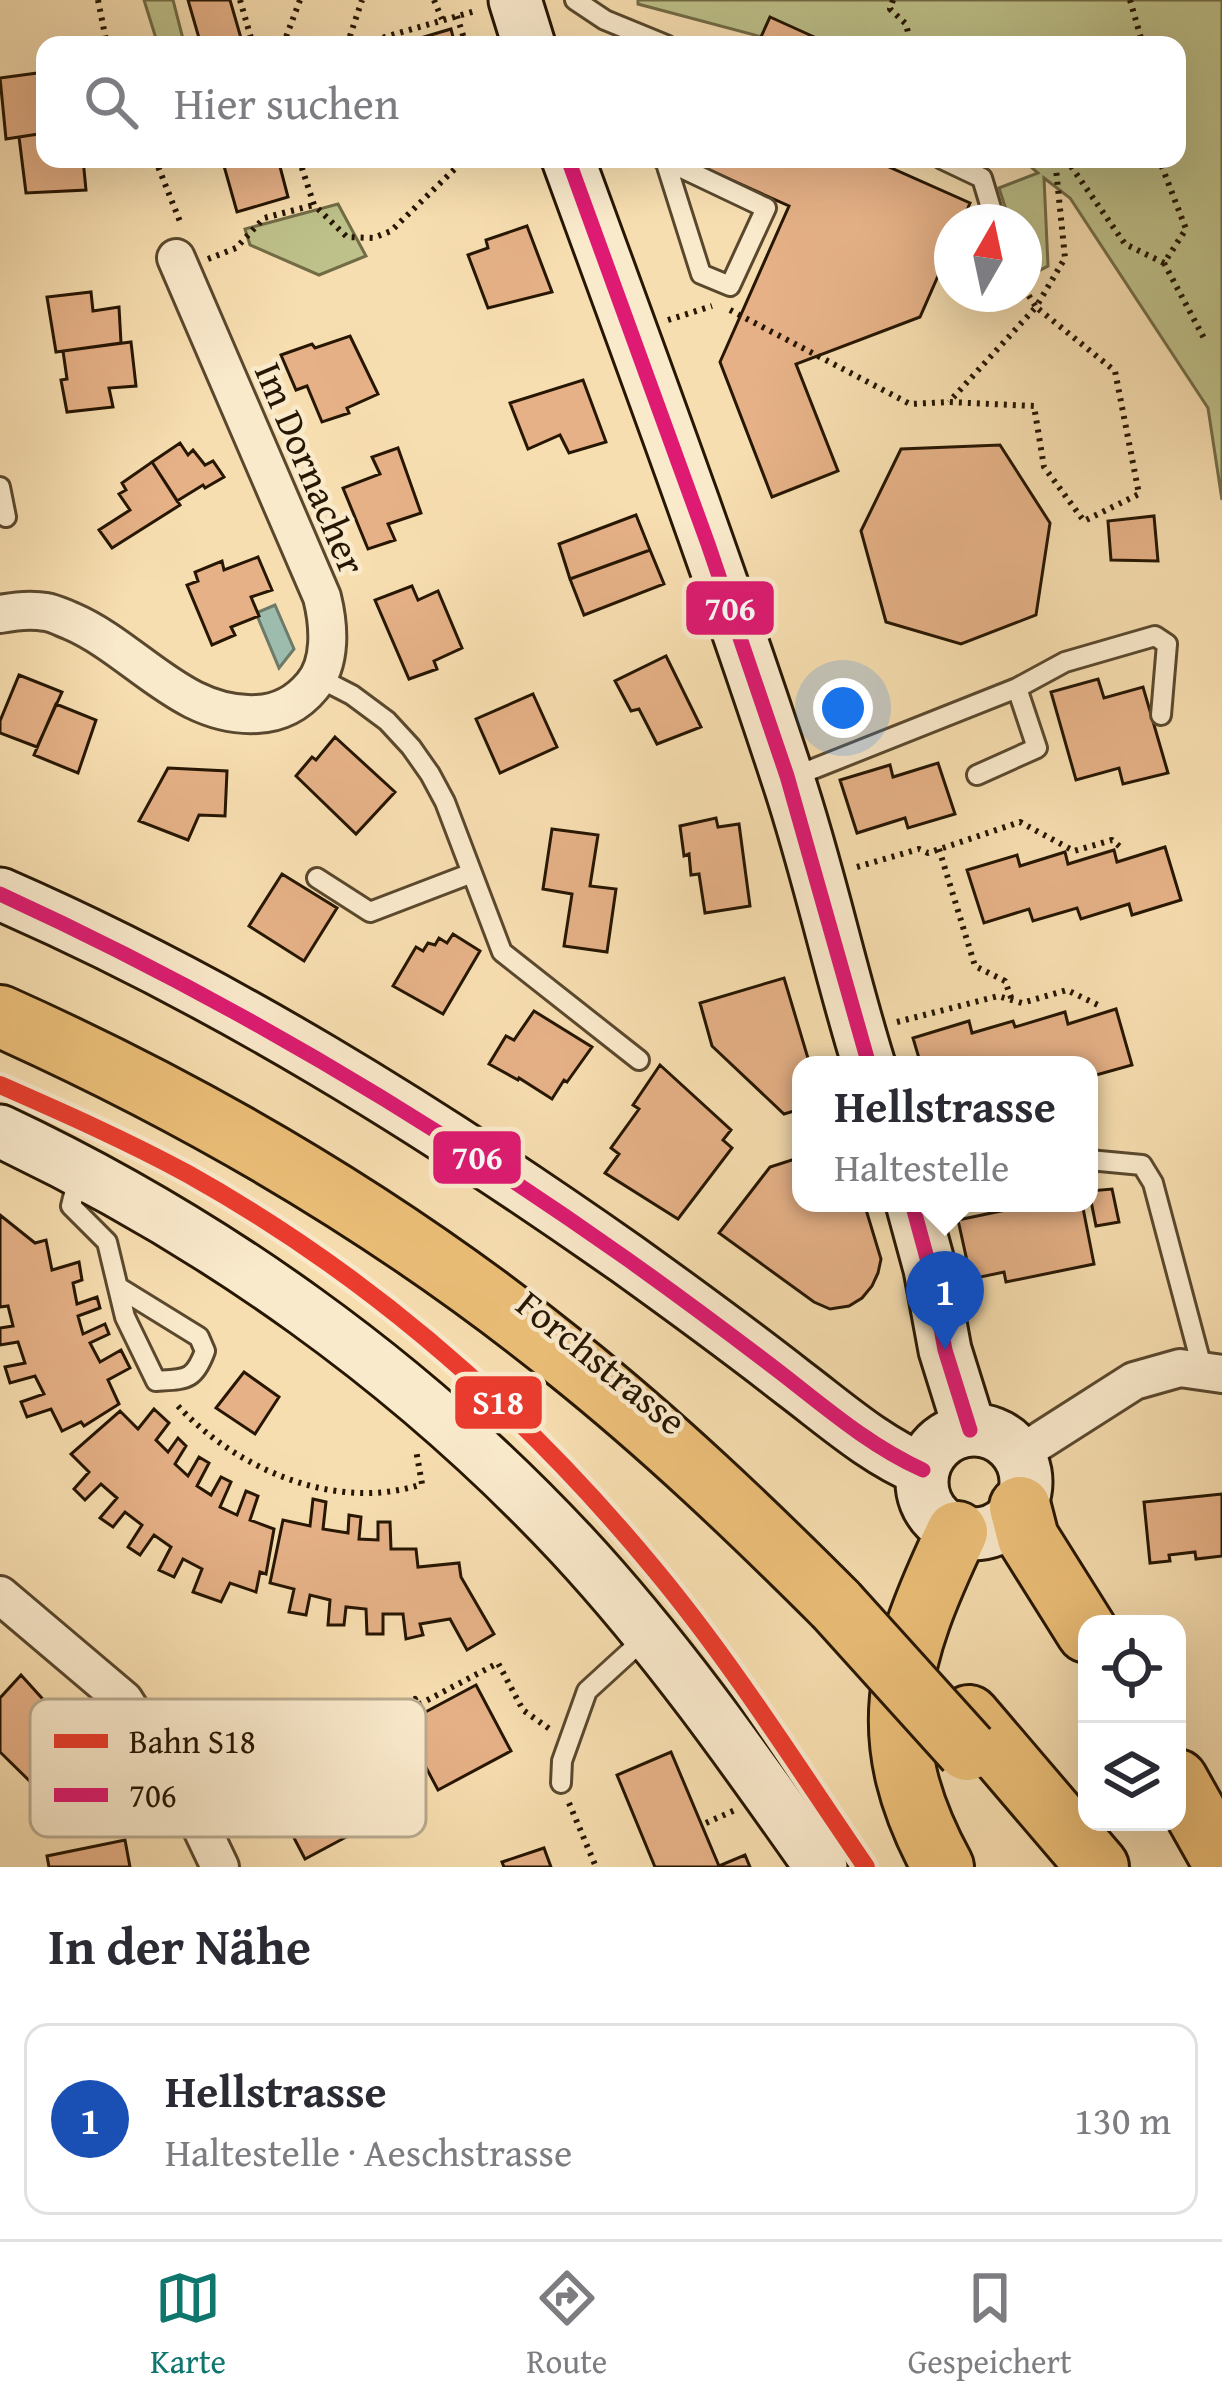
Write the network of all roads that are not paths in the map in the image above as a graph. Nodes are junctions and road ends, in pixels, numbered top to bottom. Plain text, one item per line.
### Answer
1 (575, 0) edge
2 (496, 5) edge
3 (522, 36) edge
4 (644, 36) edge
5 (571, 168) edge
6 (667, 168) edge
7 (681, 168) edge
8 (961, 168) edge
9 (990, 204) edge
10 (192, 258) road end
11 (0, 487) edge
12 (6, 517) dead end
13 (0, 614) edge
14 (319, 678) junction
15 (1017, 688) junction
16 (1161, 715) dead end
17 (977, 775) dead end
18 (788, 778) junction
19 (472, 873) junction
20 (317, 878) dead end
21 (0, 895) edge
22 (0, 991) edge
23 (0, 1016) edge
24 (864, 1048) edge
25 (639, 1060) dead end
26 (0, 1131) edge
27 (1098, 1161) edge
28 (80, 1169) junction
29 (914, 1212) edge
30 (118, 1287) junction
31 (1213, 1372) edge
32 (970, 1430) junction
33 (922, 1470) junction
34 (1019, 1481) junction
35 (957, 1532) junction
36 (838, 1590) junction
37 (0, 1595) edge
38 (1078, 1618) edge
39 (648, 1634) junction
40 (123, 1699) edge
41 (968, 1733) junction
42 (561, 1783) road end
43 (1186, 1796) edge
44 (206, 1837) edge
45 (1222, 1860) edge
46 (220, 1867) edge
47 (821, 1867) edge
48 (943, 1867) edge
49 (1067, 1867) edge
50 (1098, 1867) edge

1 - 4 lane
2 - 3 main road
5 - 18 main road
6 - 7 lane
8 - 9 lane
10 - 14 street, Im Dornacher
11 - 12 lane
13 - 14 street
14 - 19 lane
15 - 16 lane
15 - 17 lane
15 - 18 lane
18 - 24 main road
19 - 20 lane
19 - 25 lane
21 - 33 main road
22 - 36 highway, Forchstrasse
23 - 36 highway, Forchstrasse
26 - 28 main road
27 - 31 lane
28 - 30 lane
28 - 39 main road
29 - 32 main road
30 - 30 lane
31 - 34 street
32 - 33 main road
32 - 34 main road
33 - 35 main road
34 - 35 main road
34 - 38 highway
35 - 48 highway
36 - 41 highway, Forchstrasse, bridge
37 - 40 street
39 - 42 lane
39 - 47 main road
41 - 49 highway, Forchstrasse
41 - 50 highway, Forchstrasse
43 - 45 highway
44 - 46 street

